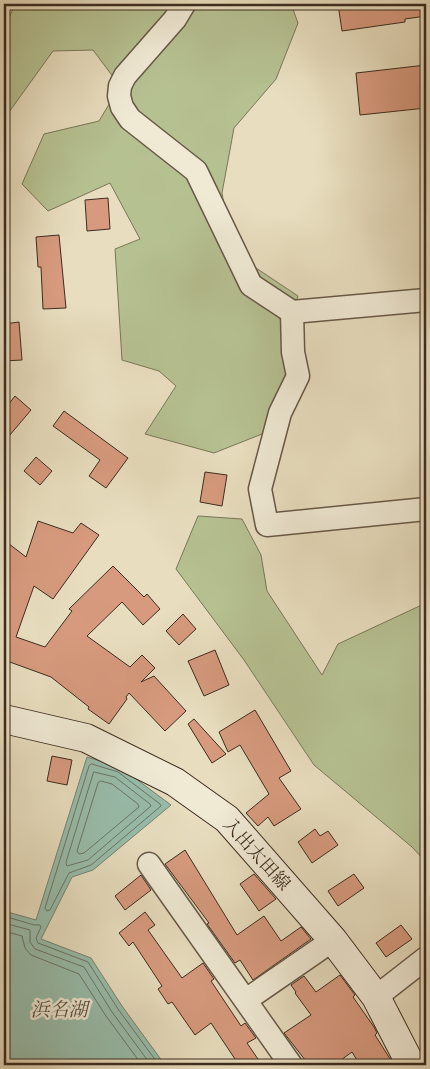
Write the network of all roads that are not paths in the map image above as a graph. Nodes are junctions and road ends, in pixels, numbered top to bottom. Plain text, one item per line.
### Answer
1 (184, 4) edge
2 (426, 300) edge
3 (292, 312) junction
4 (426, 509) edge
5 (4, 719) edge
6 (149, 864) dead end
7 (333, 940) junction
8 (426, 958) edge
9 (376, 997) junction
10 (246, 1000) junction
11 (292, 1065) edge
12 (411, 1065) edge

1 - 3 street
2 - 3 street
3 - 4 street
5 - 7 main road, 入出太田線
6 - 10 street
7 - 9 main road, 入出太田線
7 - 10 street
8 - 9 street
9 - 12 main road, 入出太田線
10 - 11 street

